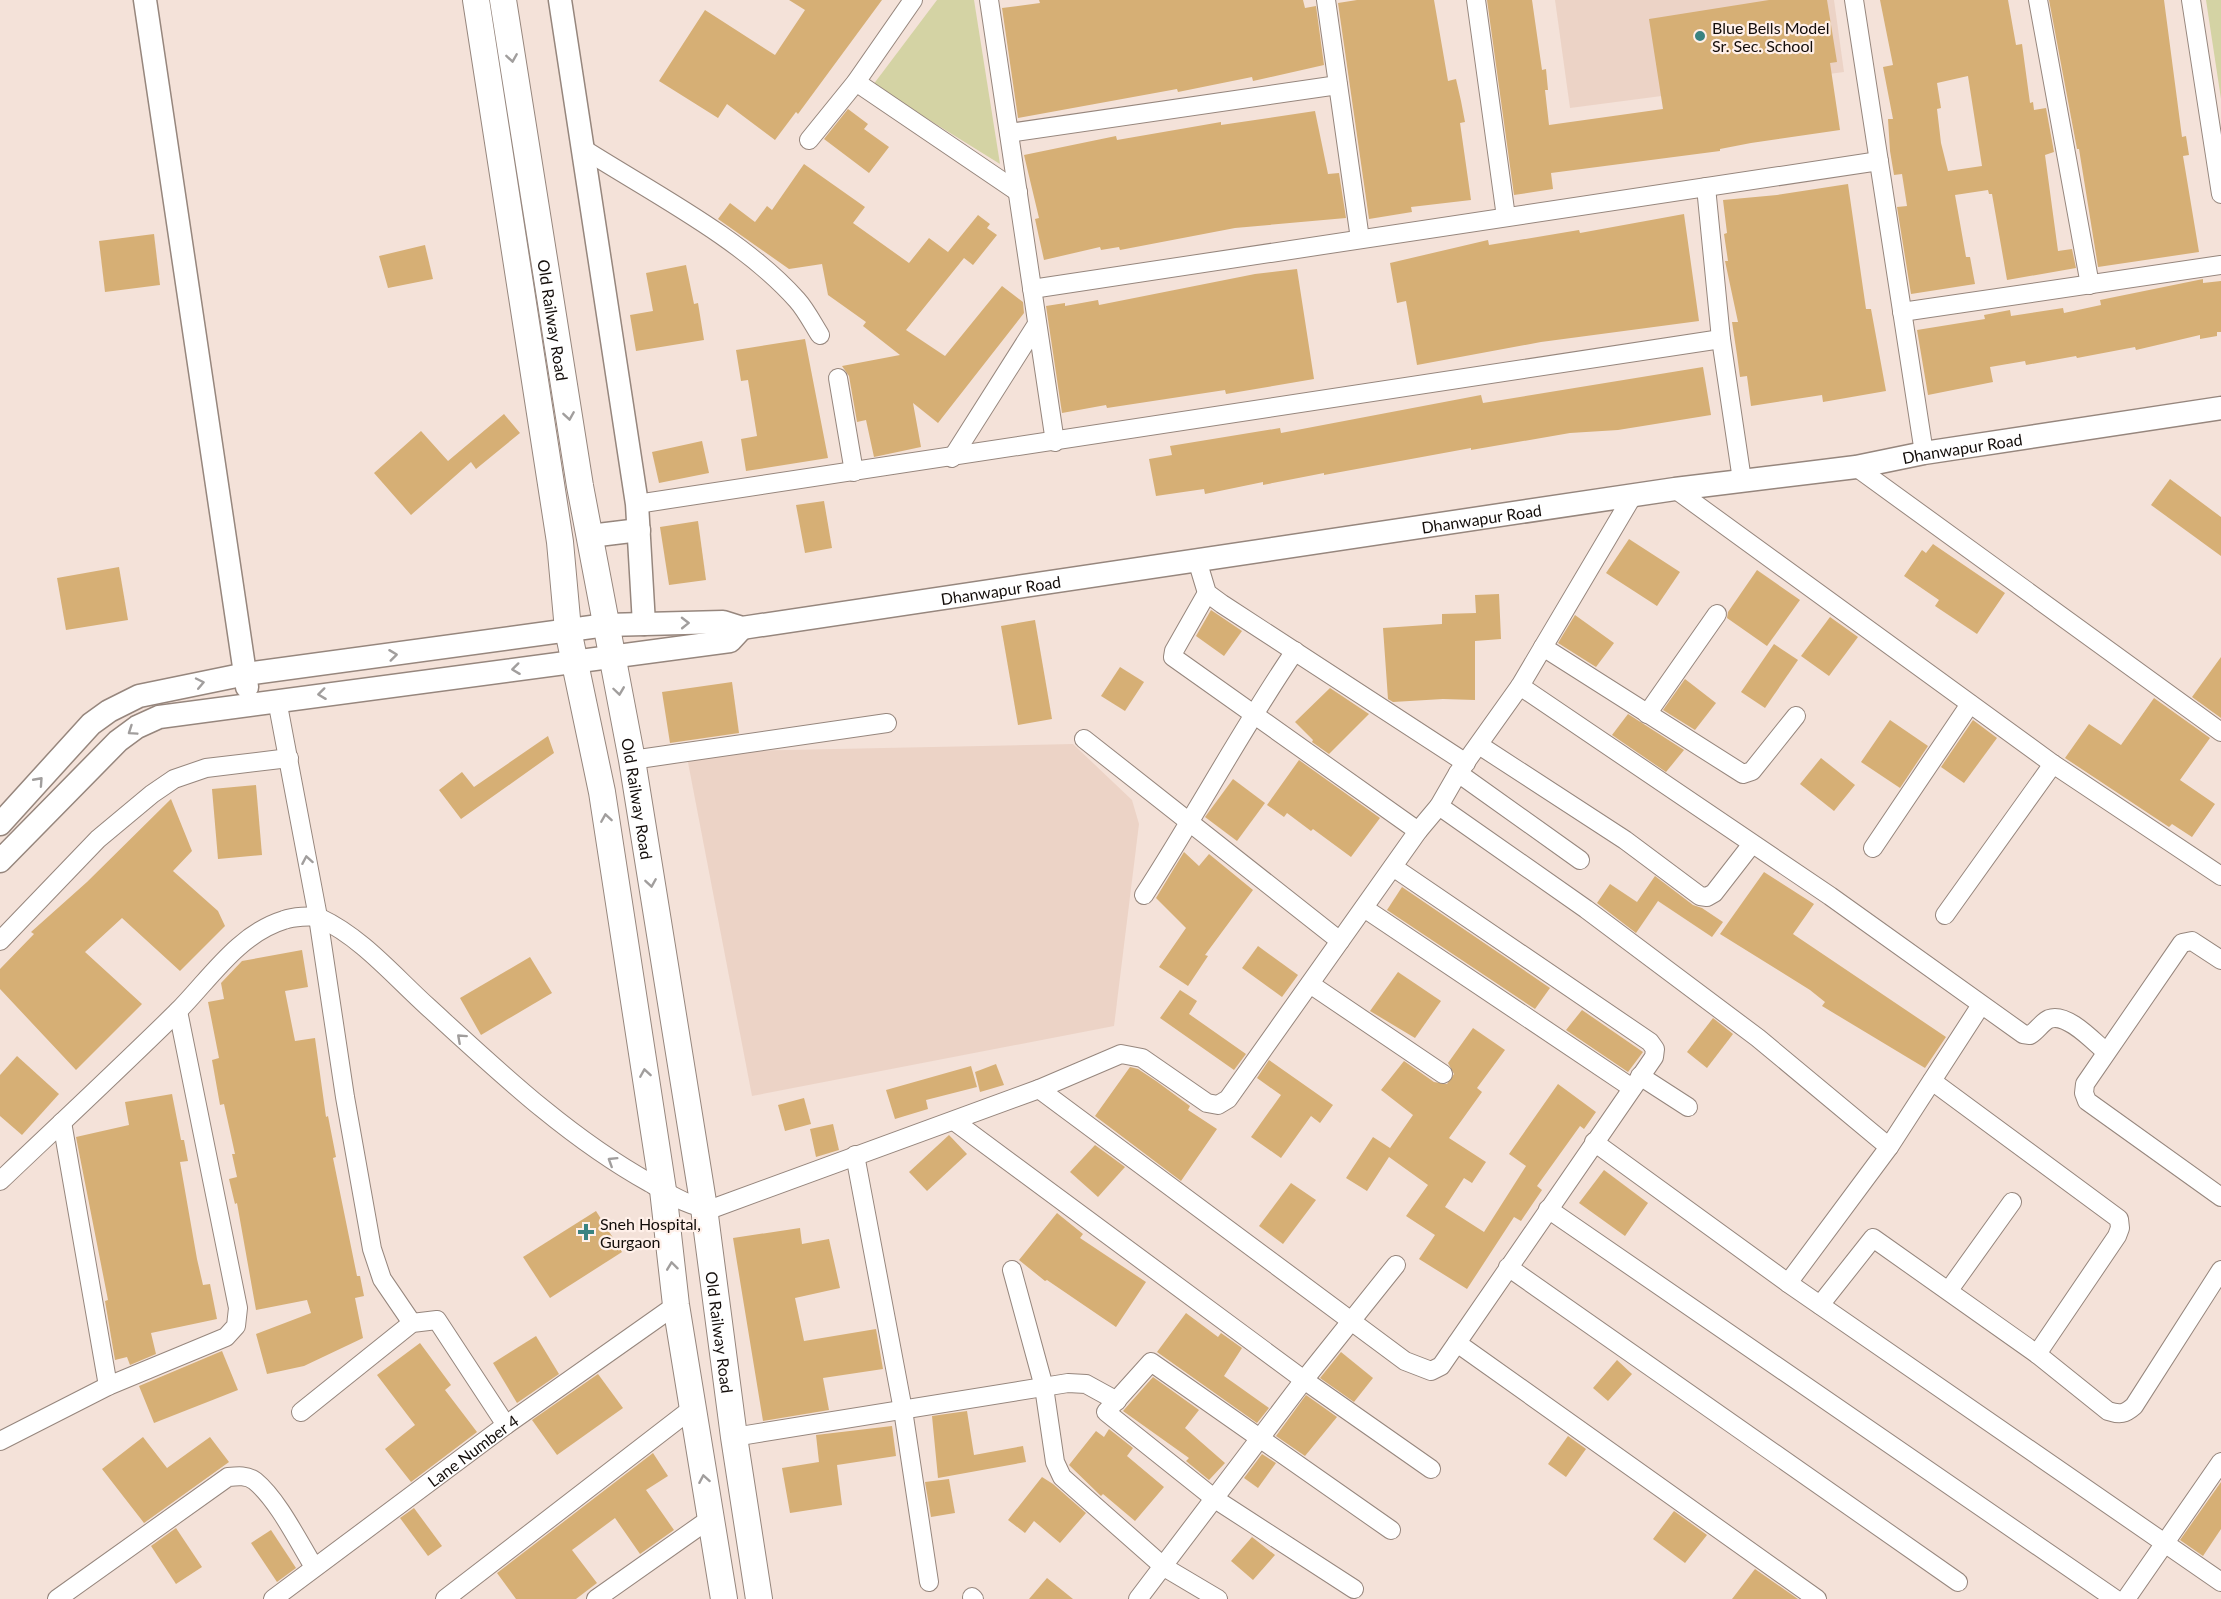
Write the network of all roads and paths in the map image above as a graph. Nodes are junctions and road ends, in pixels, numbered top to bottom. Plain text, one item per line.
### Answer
1 (145, 0) edge
2 (476, 0) edge
3 (503, 0) edge
4 (560, 0) edge
5 (913, 0) edge
6 (989, 0) edge
7 (1326, 0) edge
8 (1476, 0) edge
9 (1854, 0) edge
10 (2038, 0) edge
11 (2191, 0) edge
12 (856, 82) junction
13 (1338, 85) junction
14 (2215, 119) edge
15 (1009, 133) junction
16 (809, 140) dead end
17 (582, 148) junction
18 (1879, 161) junction
19 (1706, 187) junction
20 (1018, 192) junction
21 (2221, 194) edge
22 (1506, 217) junction
23 (1360, 239) junction
24 (2221, 265) edge
25 (2090, 285) junction
26 (1032, 289) junction
27 (1902, 312) junction
28 (1037, 324) junction
29 (820, 335) dead end
30 (1722, 339) junction
31 (838, 378) dead end
32 (2221, 408) edge
33 (1055, 442) junction
34 (1924, 453) junction
35 (952, 458) junction
36 (1856, 467) junction
37 (854, 472) junction
38 (1742, 480) junction
39 (1675, 489) junction
40 (1632, 497) junction
41 (637, 504) junction
42 (639, 530) junction
43 (590, 536) junction
44 (1197, 560) junction
45 (1207, 593) junction
46 (1717, 614) dead end
47 (644, 624) junction
48 (606, 625) junction
49 (742, 628) junction
50 (568, 630) junction
51 (1543, 647) junction
52 (1295, 651) junction
53 (614, 656) junction
54 (574, 661) junction
55 (246, 674) junction
56 (1520, 686) junction
57 (277, 700) junction
58 (248, 704) junction
59 (1970, 704) junction
60 (1647, 714) junction
61 (1251, 715) junction
62 (1796, 716) dead end
63 (887, 723) dead end
64 (2221, 732) edge
65 (1084, 739) dead end
66 (1479, 745) junction
67 (289, 758) junction
68 (632, 760) junction
69 (2053, 764) junction
70 (1462, 768) junction
71 (1439, 806) junction
72 (1190, 825) junction
73 (0, 826) edge
74 (1418, 831) junction
75 (19, 841) junction
76 (1752, 844) junction
77 (1873, 848) dead end
78 (0, 861) edge
79 (1580, 861) dead end
80 (1393, 867) junction
81 (2221, 876) edge
82 (1144, 895) dead end
83 (1364, 908) junction
84 (1945, 915) dead end
85 (318, 917) junction
86 (0, 941) edge
87 (1340, 941) junction
88 (2221, 960) edge
89 (1310, 984) junction
90 (1981, 1005) junction
91 (178, 1011) junction
92 (2106, 1052) junction
93 (1443, 1074) dead end
94 (1932, 1081) junction
95 (1636, 1082) junction
96 (1039, 1089) junction
97 (1688, 1107) dead end
98 (954, 1121) junction
99 (62, 1122) junction
100 (1594, 1142) junction
101 (1889, 1147) junction
102 (855, 1155) junction
103 (0, 1181) edge
104 (663, 1190) junction
105 (2221, 1197) edge
106 (2012, 1202) dead end
107 (704, 1208) junction
108 (1548, 1209) junction
109 (1396, 1265) dead end
110 (1509, 1267) junction
111 (1012, 1270) dead end
112 (2221, 1270) edge
113 (1788, 1283) junction
114 (1949, 1290) junction
115 (676, 1305) junction
116 (1820, 1305) junction
117 (1352, 1319) junction
118 (412, 1323) junction
119 (1457, 1343) junction
120 (2037, 1354) junction
121 (1304, 1380) junction
122 (108, 1386) junction
123 (1044, 1387) junction
124 (1117, 1401) junction
125 (694, 1407) junction
126 (903, 1410) junction
127 (301, 1412) dead end
128 (506, 1425) junction
129 (734, 1437) junction
130 (1260, 1439) junction
131 (0, 1441) edge
132 (2221, 1462) edge
133 (1431, 1469) dead end
134 (1215, 1499) junction
135 (711, 1518) junction
136 (1391, 1530) dead end
137 (2166, 1543) junction
138 (314, 1567) junction
139 (1164, 1567) junction
140 (2221, 1581) edge
141 (928, 1582) dead end
142 (1958, 1582) dead end
143 (1354, 1589) dead end
144 (57, 1599) edge
145 (273, 1599) edge
146 (445, 1599) edge
147 (596, 1599) edge
148 (724, 1599) edge
149 (759, 1599) edge
150 (1138, 1599) edge
151 (1218, 1599) edge
152 (1817, 1599) edge
153 (2115, 1599) edge
154 (2126, 1599) edge

1 - 55 street
2 - 50 main road, Old Railway Road
3 -> 43 main road, Old Railway Road
4 - 17 street
5 - 12 street
6 - 15 street
7 - 13 street
8 - 22 street
9 - 18 street
10 - 25 street
11 - 14 street
12 - 16 street
12 - 20 street
13 - 15 street
13 - 23 street
14 - 21 street
15 - 20 street
17 - 29 street
17 - 41 street
18 - 19 street
18 - 27 street
19 - 22 street
19 - 30 street
20 - 26 street
22 - 23 street
23 - 26 street
24 - 25 street
25 - 27 street
26 - 28 street
27 - 34 street
28 - 33 street
28 - 35 street
30 - 33 street
30 - 38 street
31 - 37 street
32 - 34 street, Dhanwapur Road
33 - 35 street
34 - 36 street, Dhanwapur Road
35 - 37 street
36 - 38 street, Dhanwapur Road
36 - 64 street
37 - 41 street
38 - 39 street, Dhanwapur Road
39 - 40 street, Dhanwapur Road
39 - 59 street
40 - 44 street, Dhanwapur Road
40 - 51 street
41 - 42 street
42 - 43 street
42 - 47 street
43 - 48 main road, Old Railway Road
44 - 45 street
44 - 49 street, Dhanwapur Road
45 - 52 street
45 - 61 street
46 - 60 street
47 - 48 street, Dhanwapur Road
47 -> 49 street, Dhanwapur Road
48 - 50 street, Dhanwapur Road
48 - 53 main road, Old Railway Road
49 - 53 street, Dhanwapur Road
50 - 54 main road, Old Railway Road
55 -> 50 street, Dhanwapur Road
51 - 56 street
51 - 60 street
52 - 61 street
52 - 70 street
53 - 54 street, Dhanwapur Road
53 -> 68 main road, Old Railway Road
54 -> 57 street, Dhanwapur Road
104 -> 54 main road, Old Railway Road
55 - 58 street
73 -> 55 street, Dhanwapur Road
56 - 66 street
56 - 76 street
57 - 58 street, Dhanwapur Road
57 - 67 street
58 -> 75 street, Dhanwapur Road
59 - 69 street
59 - 77 street
60 - 62 street
61 - 72 street
61 - 74 street
63 - 68 street
65 - 72 street
66 - 70 street
66 - 76 street
85 -> 67 street
67 - 86 street
68 -> 107 main road, Old Railway Road
69 - 81 street
69 - 84 street
70 - 71 street
70 - 79 street
71 - 74 street
71 - 101 street
72 - 82 street
72 - 87 street
73 - 75 street
74 - 80 street
75 - 78 street, Dhanwapur Road
76 - 90 street
80 - 83 street
80 - 95 street
83 - 87 street
83 - 95 street
85 - 91 street
104 -> 85 street
85 - 118 street
87 - 89 street
88 - 92 street
89 - 93 street
89 - 96 street
90 - 92 street
90 - 94 street
91 - 99 street
91 - 122 street
92 - 105 street
94 - 101 street
94 - 120 street
95 - 97 street
95 - 100 street
96 - 98 street
96 - 117 street
98 - 102 street
98 - 121 street
99 - 103 street
99 - 122 street
100 - 108 street
100 - 113 street
101 - 113 street
102 - 107 street
102 - 126 street
104 - 107 street
115 -> 104 main road, Old Railway Road
106 - 114 street
107 - 129 main road, Old Railway Road
108 - 110 street
108 - 153 street
109 - 117 street
110 - 119 street
110 - 142 street
111 - 123 street
112 - 120 street
113 - 116 street
114 - 116 street
114 - 120 street
115 - 125 main road, Old Railway Road
115 - 128 street, Lane Number 4
116 - 137 street
117 - 119 street
117 - 121 street
118 - 127 street
118 - 128 street
119 - 152 street
121 - 130 street
121 - 133 street
122 - 131 street
123 - 124 street
123 - 126 street
123 - 139 street
124 - 130 street
124 - 134 street
135 -> 125 main road, Old Railway Road
125 - 146 street
126 - 129 street
126 - 141 street
128 - 138 street, Lane Number 4
129 - 149 main road, Old Railway Road
130 - 134 street
130 - 136 street
132 - 137 street
134 - 139 street
134 - 143 street
135 - 147 street
135 - 148 main road, Old Railway Road
137 - 140 street
137 - 154 street
138 - 144 street
138 - 145 street, Lane Number 4
139 - 150 street
139 - 151 street

